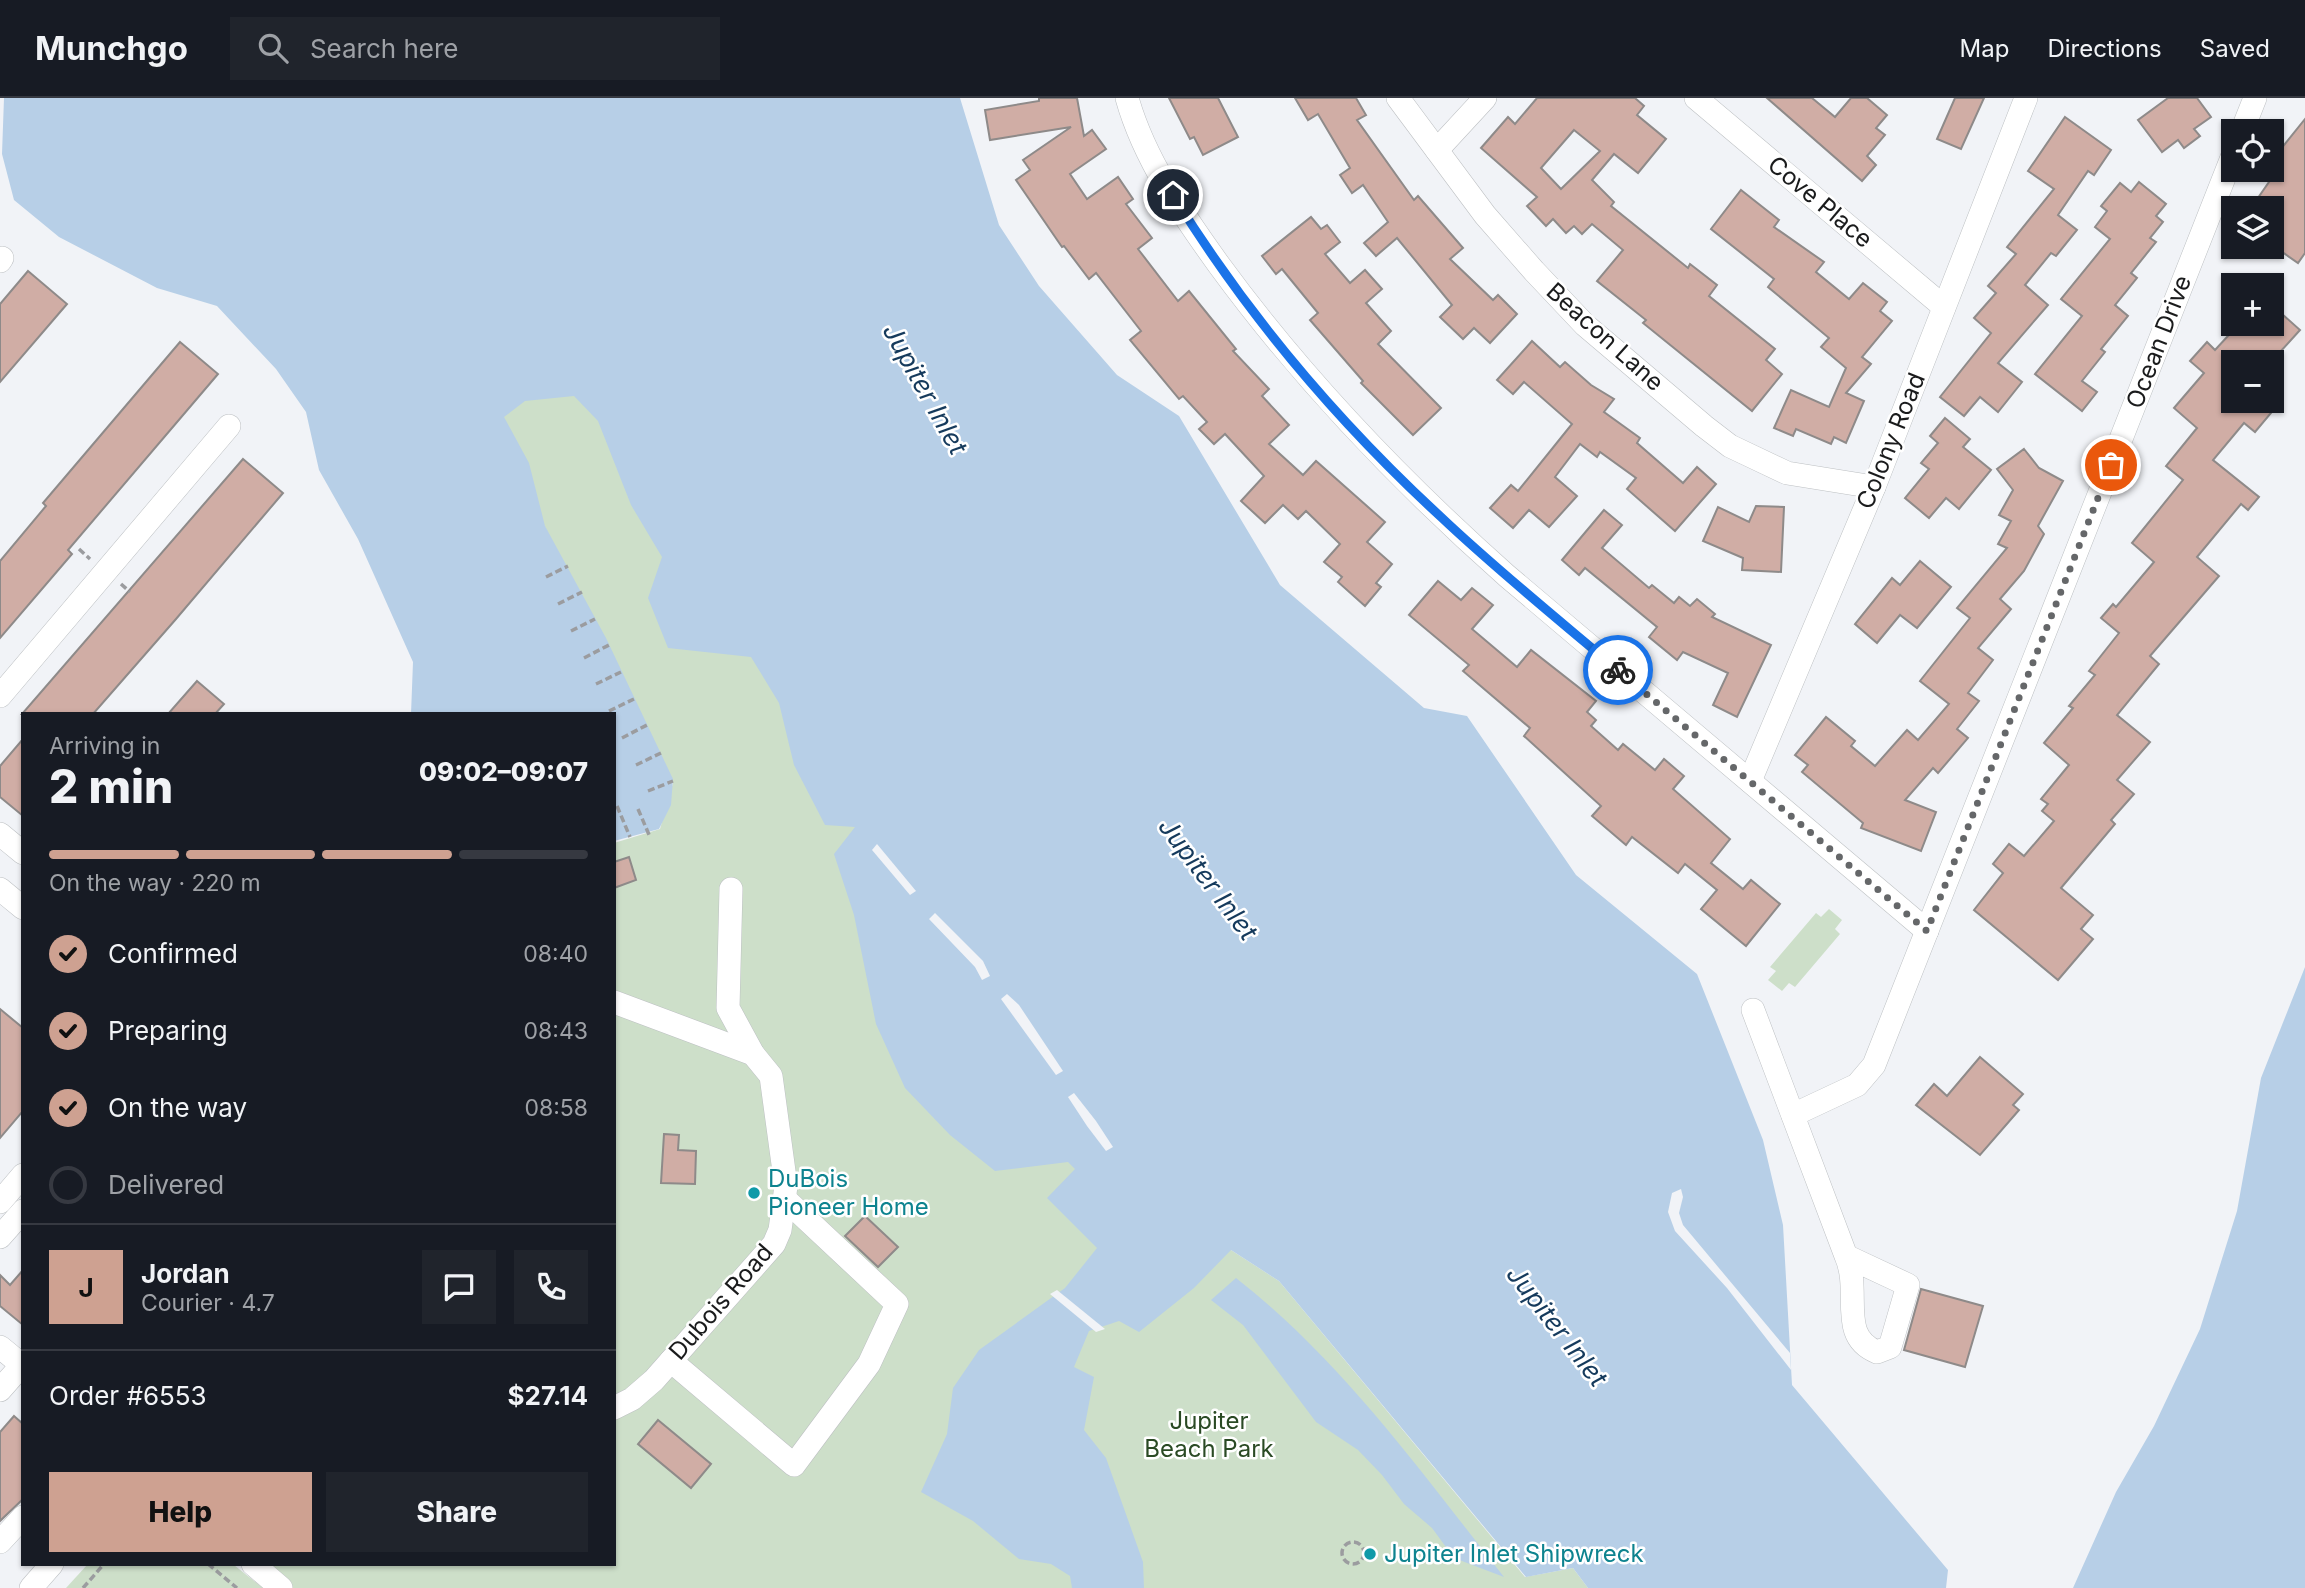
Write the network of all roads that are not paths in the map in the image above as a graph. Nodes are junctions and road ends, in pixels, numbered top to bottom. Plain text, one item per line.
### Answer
1 (1127, 98) edge
2 (1398, 98) edge
3 (1485, 98) edge
4 (1696, 98) edge
5 (2026, 98) edge
6 (2255, 98) edge
7 (2247, 119) edge
8 (1437, 150) junction
9 (2222, 182) edge
10 (1944, 307) junction
11 (229, 426) dead end
12 (1874, 487) junction
13 (0, 696) edge
14 (1750, 781) junction
15 (0, 834) edge
16 (21, 851) edge
17 (0, 889) edge
18 (731, 889) dead end
19 (21, 906) edge
20 (1927, 931) junction
21 (616, 1003) edge
22 (1753, 1010) dead end
23 (752, 1054) junction
24 (1793, 1115) junction
25 (21, 1177) edge
26 (786, 1200) junction
27 (0, 1202) edge
28 (21, 1213) edge
29 (0, 1237) edge
30 (1846, 1256) dead end
31 (0, 1346) edge
32 (670, 1361) junction
33 (14, 1379) edge
34 (616, 1407) edge
35 (21, 1519) edge
36 (0, 1542) edge
37 (50, 1566) edge
38 (255, 1566) edge
39 (31, 1588) edge
40 (281, 1588) edge

1 - 14 street
2 - 8 street, Beacon Lane
3 - 8 street
4 - 10 street, Cove Place
5 - 10 street, Colony Road
6 - 7 street
8 - 12 street, Beacon Lane
9 - 20 street, Ocean Drive
10 - 12 street, Colony Road
11 - 13 street
12 - 14 street, Colony Road
14 - 20 street
15 - 16 street
17 - 19 street
18 - 23 street, Dubois Road
20 - 24 street, Ocean Drive
21 - 23 street
22 - 24 street
23 - 26 street, Dubois Road
24 - 30 street
25 - 27 street
26 - 32 street, Dubois Road
26 - 32 street
28 - 29 street
31 - 33 street
32 - 34 street, Dubois Road
35 - 36 street
37 - 39 street
38 - 40 street

